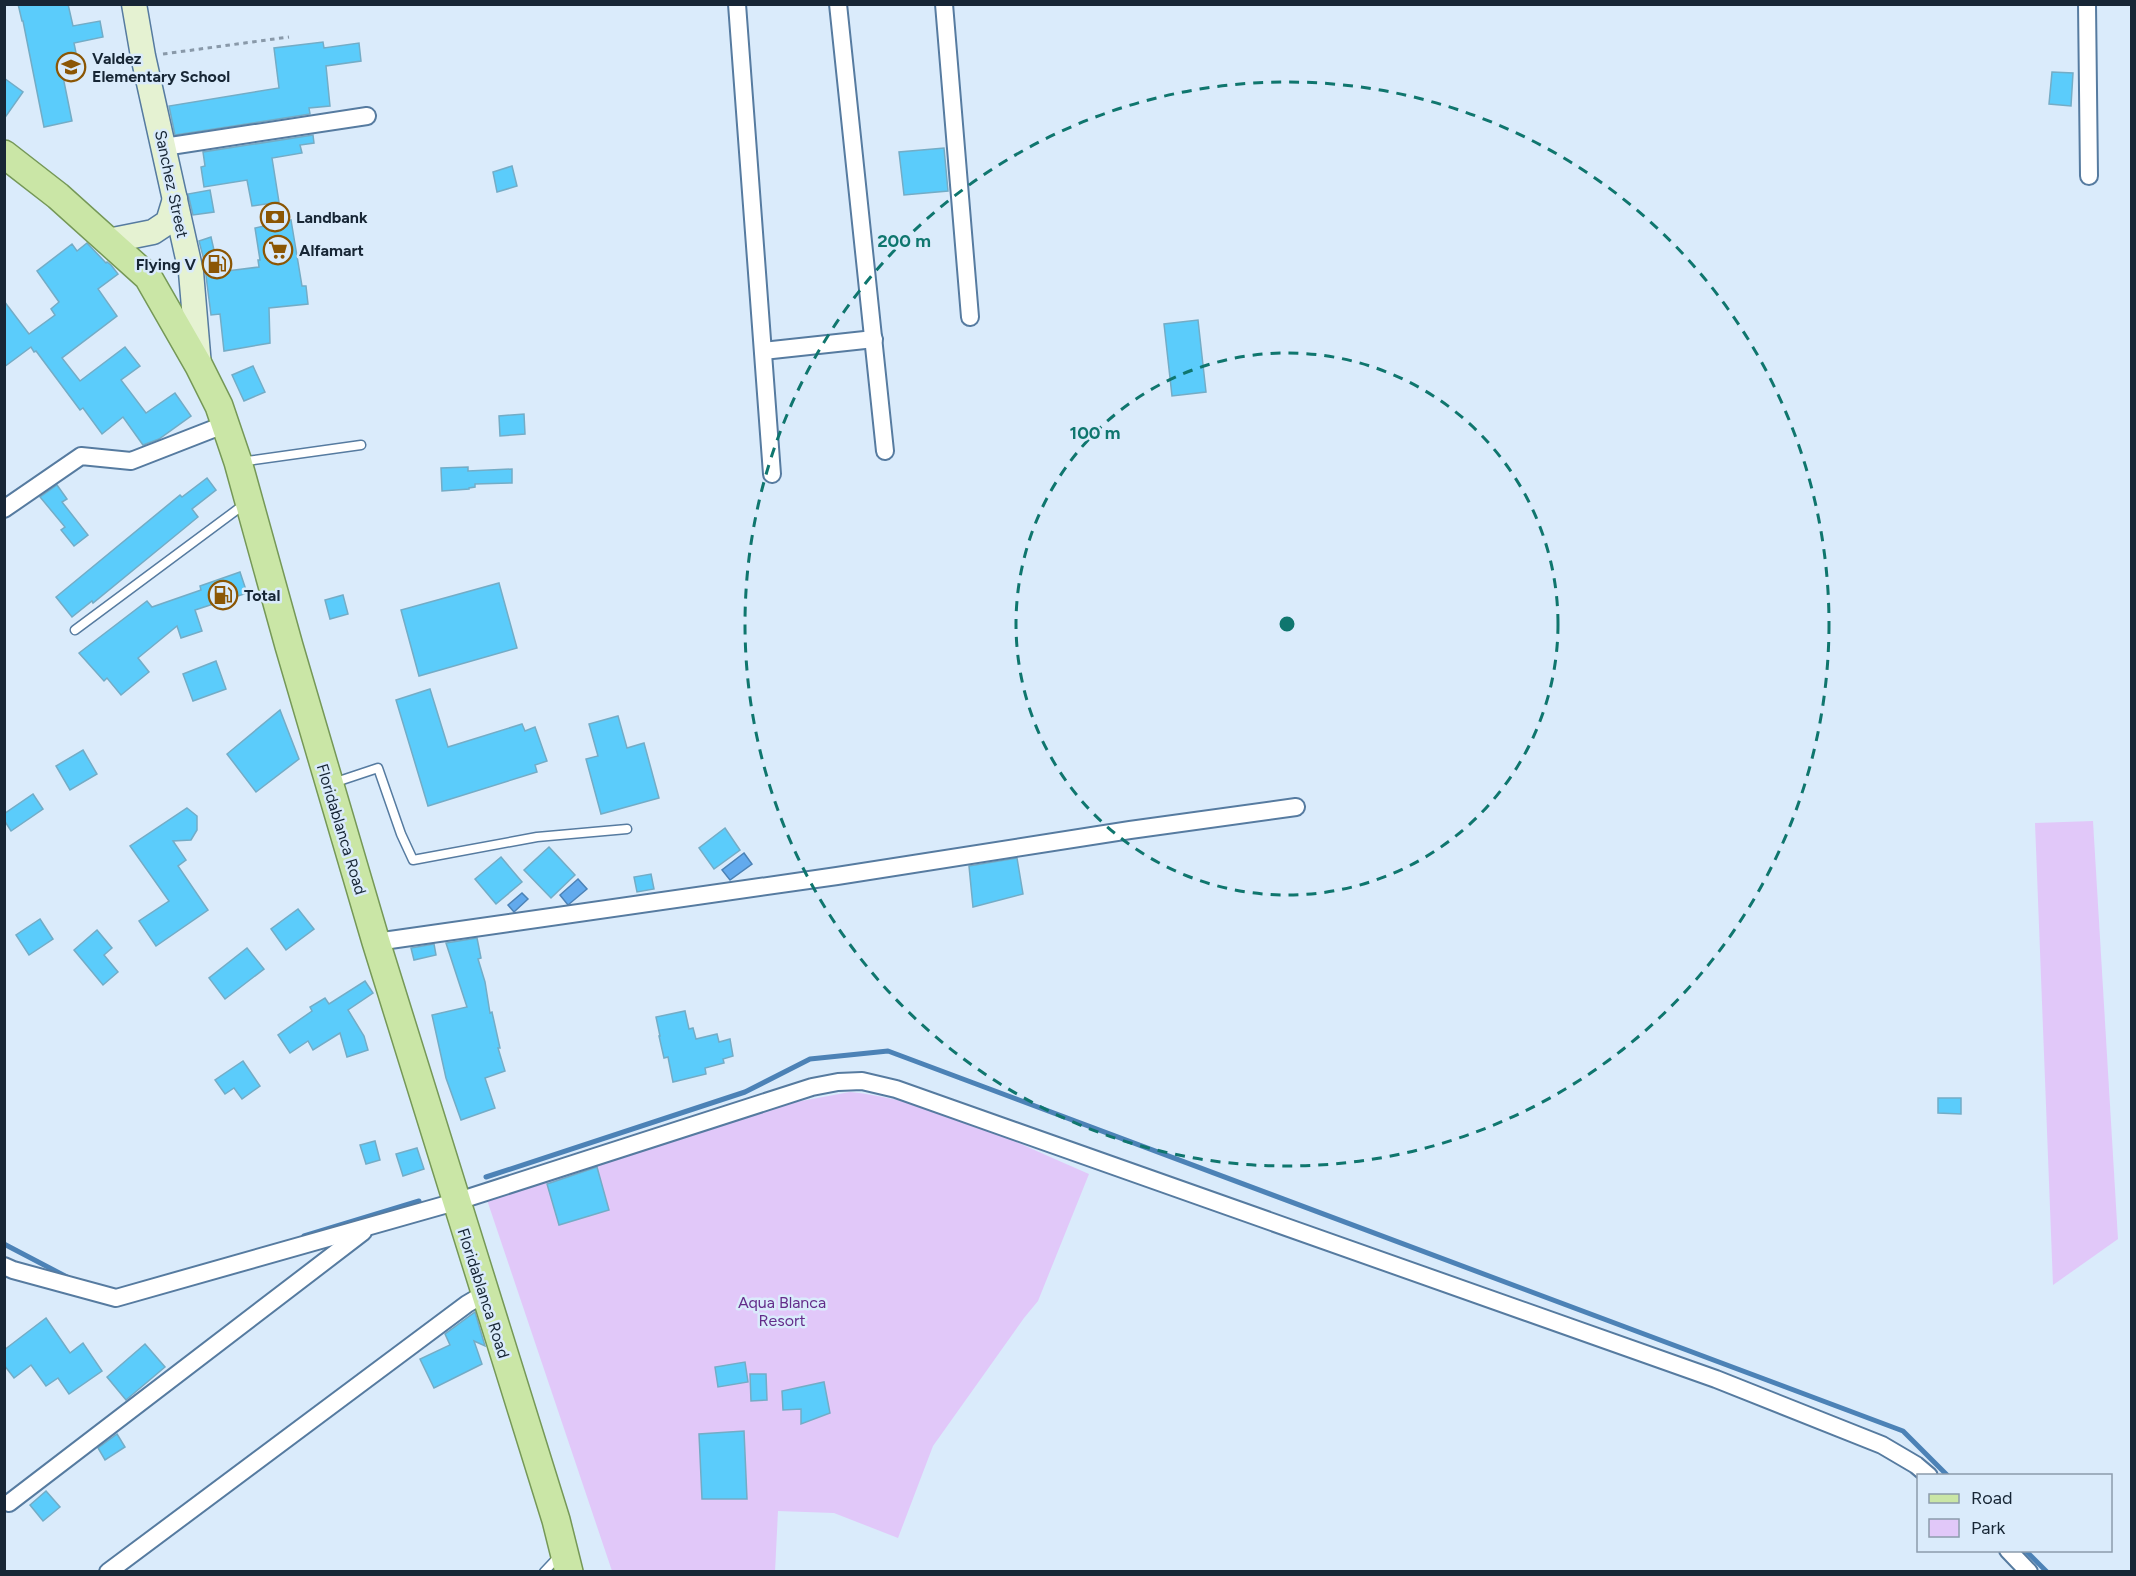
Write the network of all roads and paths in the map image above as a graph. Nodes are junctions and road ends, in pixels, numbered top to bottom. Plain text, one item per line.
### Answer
1 (134, 4) edge
2 (737, 4) edge
3 (838, 4) edge
4 (944, 4) edge
5 (2087, 4) edge
6 (289, 37) dead end
7 (143, 56) junction
8 (367, 116) dead end
9 (164, 147) junction
10 (4, 154) edge
11 (2089, 176) dead end
12 (175, 199) junction
13 (108, 241) junction
14 (970, 317) dead end
15 (874, 339) junction
16 (763, 351) junction
17 (200, 366) junction
18 (225, 424) junction
19 (362, 445) dead end
20 (885, 451) dead end
21 (238, 462) junction
22 (772, 474) dead end
23 (249, 501) junction
24 (4, 509) edge
25 (75, 630) dead end
26 (329, 784) junction
27 (1296, 807) dead end
28 (627, 830) dead end
29 (376, 942) junction
30 (455, 1202) junction
31 (370, 1227) junction
32 (4, 1266) edge
33 (484, 1294) junction
34 (1927, 1474) edge
35 (9, 1503) dead end
36 (2009, 1552) edge
37 (566, 1561) edge
38 (108, 1572) edge
39 (544, 1572) edge
40 (2030, 1572) edge

1 - 7 street, Sanchez Street
2 - 16 street
3 - 15 street
4 - 14 street
5 - 11 street
6 - 7 path
7 - 9 street, Sanchez Street
8 - 9 street
9 - 12 street, Sanchez Street
10 - 13 main road, Floridablanca Road
12 - 13 street
12 - 17 street, Sanchez Street
13 - 17 main road, Floridablanca Road
15 - 16 street
15 - 20 street
16 - 22 street
17 - 18 main road, Floridablanca Road
18 - 21 main road, Floridablanca Road
18 - 24 street
19 - 21 lane
21 - 23 main road, Floridablanca Road
23 - 25 lane
23 - 26 main road, Floridablanca Road
26 - 28 lane
26 - 29 main road, Floridablanca Road
27 - 29 street
29 - 30 main road, Floridablanca Road
30 - 31 street
30 - 33 main road, Floridablanca Road
30 - 34 street
31 - 32 street
31 - 35 street
33 - 37 main road, Floridablanca Road
33 - 38 street
36 - 40 street
37 - 39 lane

